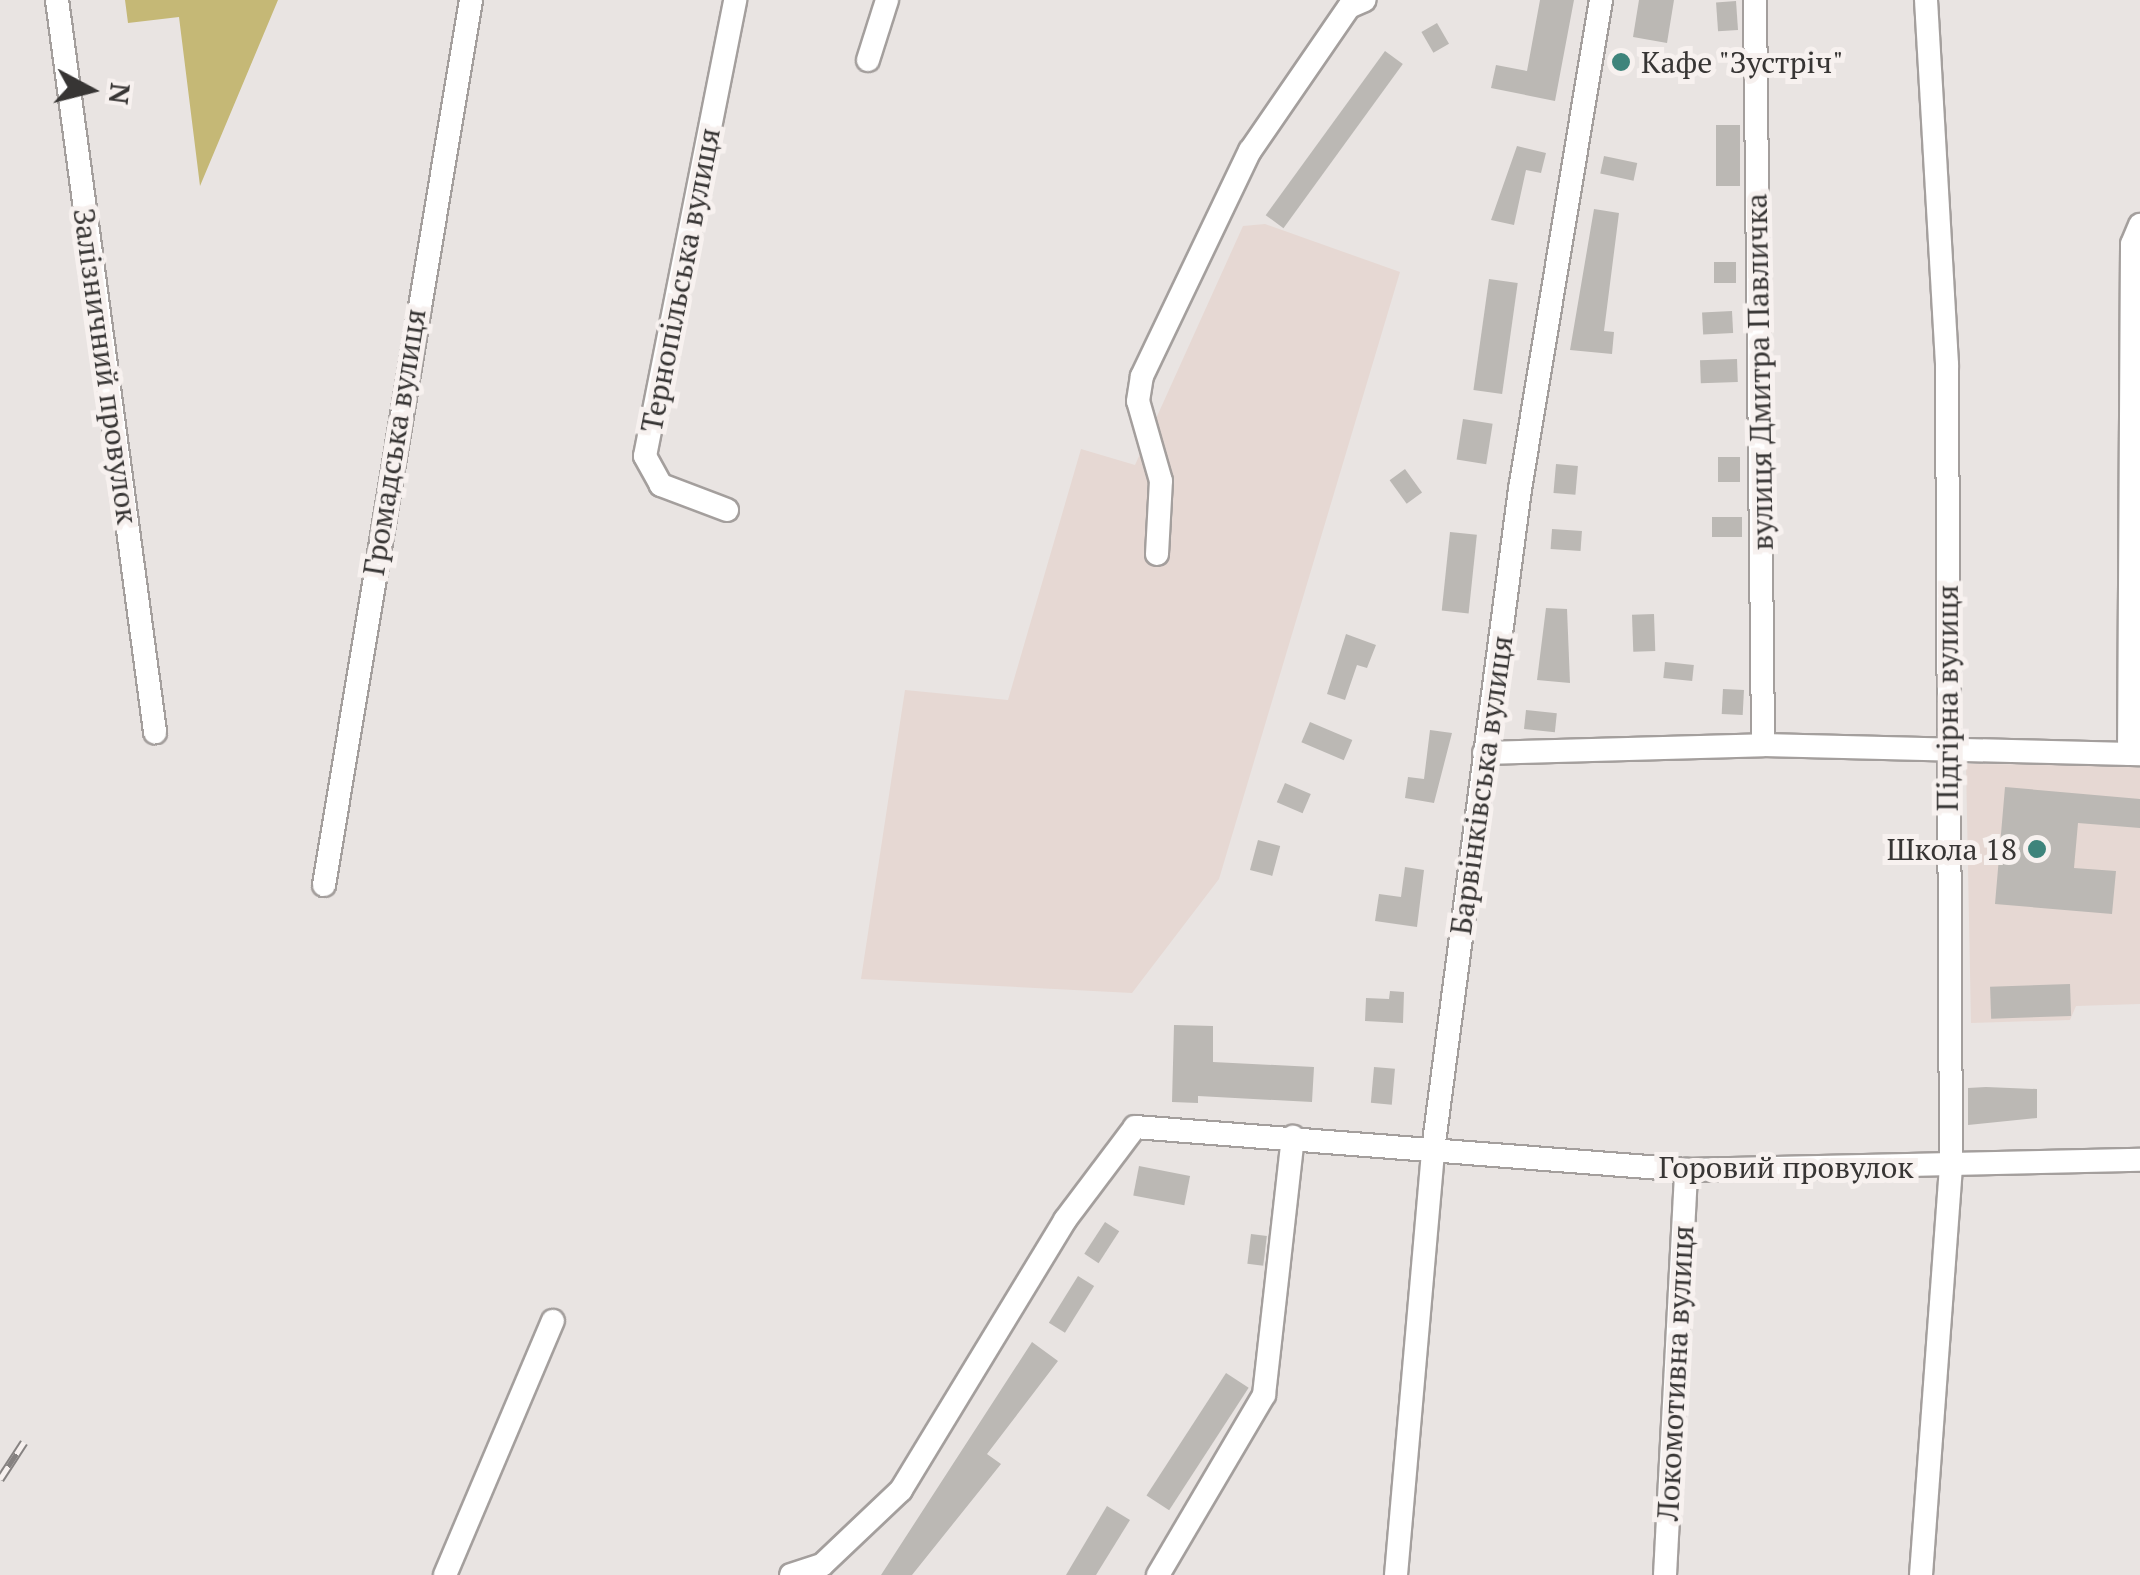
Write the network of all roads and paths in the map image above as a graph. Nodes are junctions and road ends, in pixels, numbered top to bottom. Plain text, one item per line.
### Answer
1 (56, 0) edge
2 (471, 0) edge
3 (735, 0) edge
4 (887, 0) edge
5 (1601, 0) edge
6 (1755, 0) edge
7 (1926, 0) edge
8 (1351, 2) edge
9 (868, 60) dead end
10 (2140, 224) edge
11 (728, 510) dead end
12 (1157, 554) dead end
13 (155, 732) dead end
14 (1763, 745) junction
15 (1947, 749) junction
16 (1484, 754) junction
17 (2134, 754) edge
18 (324, 886) dead end
19 (1293, 1137) junction
20 (1433, 1150) junction
21 (2140, 1160) edge
22 (1951, 1166) junction
23 (1686, 1170) junction
24 (553, 1320) dead end
25 (445, 1575) edge
26 (792, 1575) edge
27 (1158, 1575) edge
28 (1396, 1575) edge
29 (1665, 1575) edge
30 (1921, 1575) edge

1 - 13 street, Залізничний провулок
2 - 18 street, Громадська вулиця
3 - 11 street, Тернопільська вулиця
4 - 9 street
5 - 16 street, Барвінківська вулиця
6 - 14 street, вулиця Дмитра Павличка
7 - 15 street, Підгірна вулиця
8 - 12 street
10 - 17 street
14 - 15 street
14 - 16 street
15 - 17 street
15 - 22 street, Підгірна вулиця
16 - 20 street, Барвінківська вулиця
19 - 20 street, Горовий провулок
19 - 26 street, Горовий провулок
19 - 27 street
20 - 23 street, Горовий провулок
20 - 28 street, Барвінківська вулиця
21 - 22 street, Горовий провулок
22 - 23 street, Горовий провулок
22 - 30 street, Підгірна вулиця
23 - 29 street, Локомотивна вулиця
24 - 25 street

